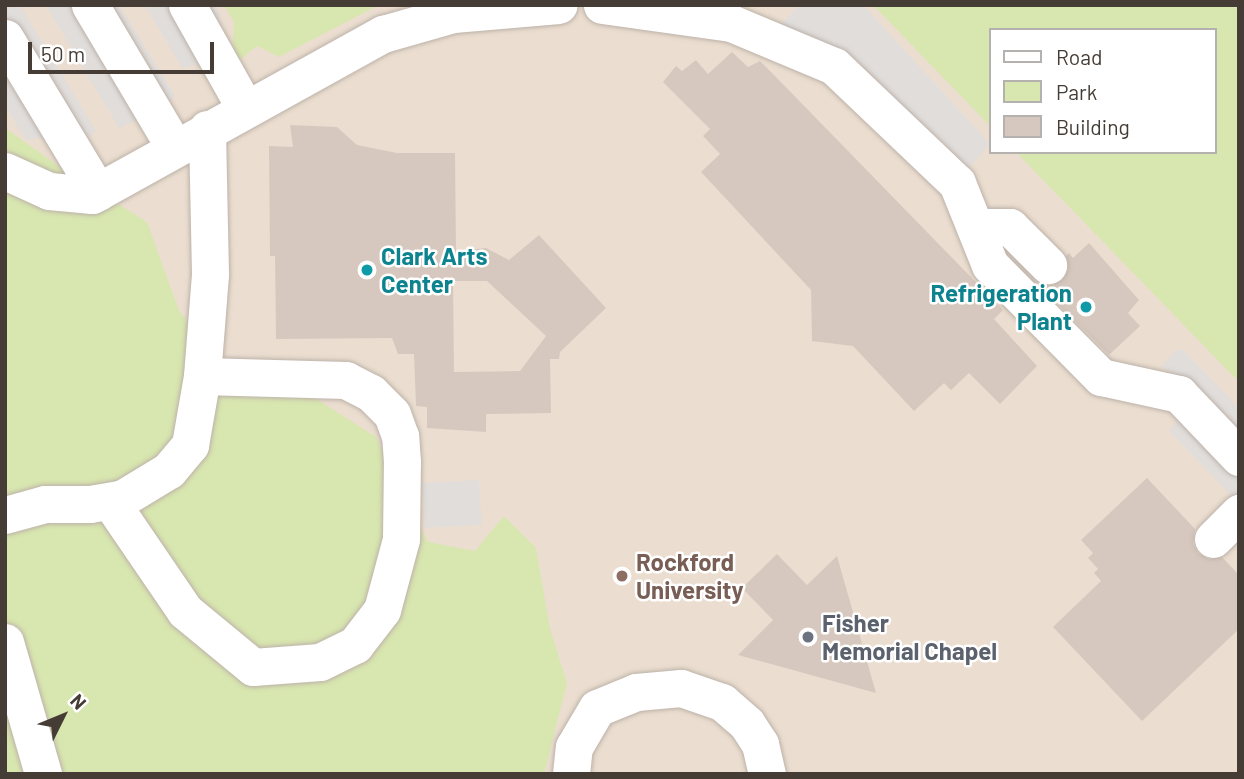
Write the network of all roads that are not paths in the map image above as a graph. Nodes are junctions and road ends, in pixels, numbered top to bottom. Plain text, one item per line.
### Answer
1 (90, 5) edge
2 (187, 5) edge
3 (559, 5) edge
4 (601, 5) edge
5 (516, 7) edge
6 (693, 11) edge
7 (5, 38) edge
8 (245, 108) junction
9 (207, 129) junction
10 (175, 148) junction
11 (5, 172) edge
12 (98, 192) junction
13 (975, 228) junction
14 (1048, 265) dead end
15 (202, 376) junction
16 (1239, 457) edge
17 (110, 501) junction
18 (1239, 513) edge
19 (5, 515) edge
20 (1213, 539) dead end
21 (5, 642) edge
22 (43, 774) edge
23 (571, 774) edge
24 (767, 774) edge

1 - 10 lane
2 - 8 lane
3 - 5 lane
4 - 6 lane
5 - 8 lane
6 - 13 lane
7 - 12 lane
8 - 9 lane
9 - 10 lane
9 - 15 lane
10 - 12 lane
11 - 12 lane
13 - 14 lane
13 - 16 lane
15 - 17 lane
15 - 17 lane
17 - 19 lane
18 - 20 lane
21 - 22 lane
23 - 24 lane

